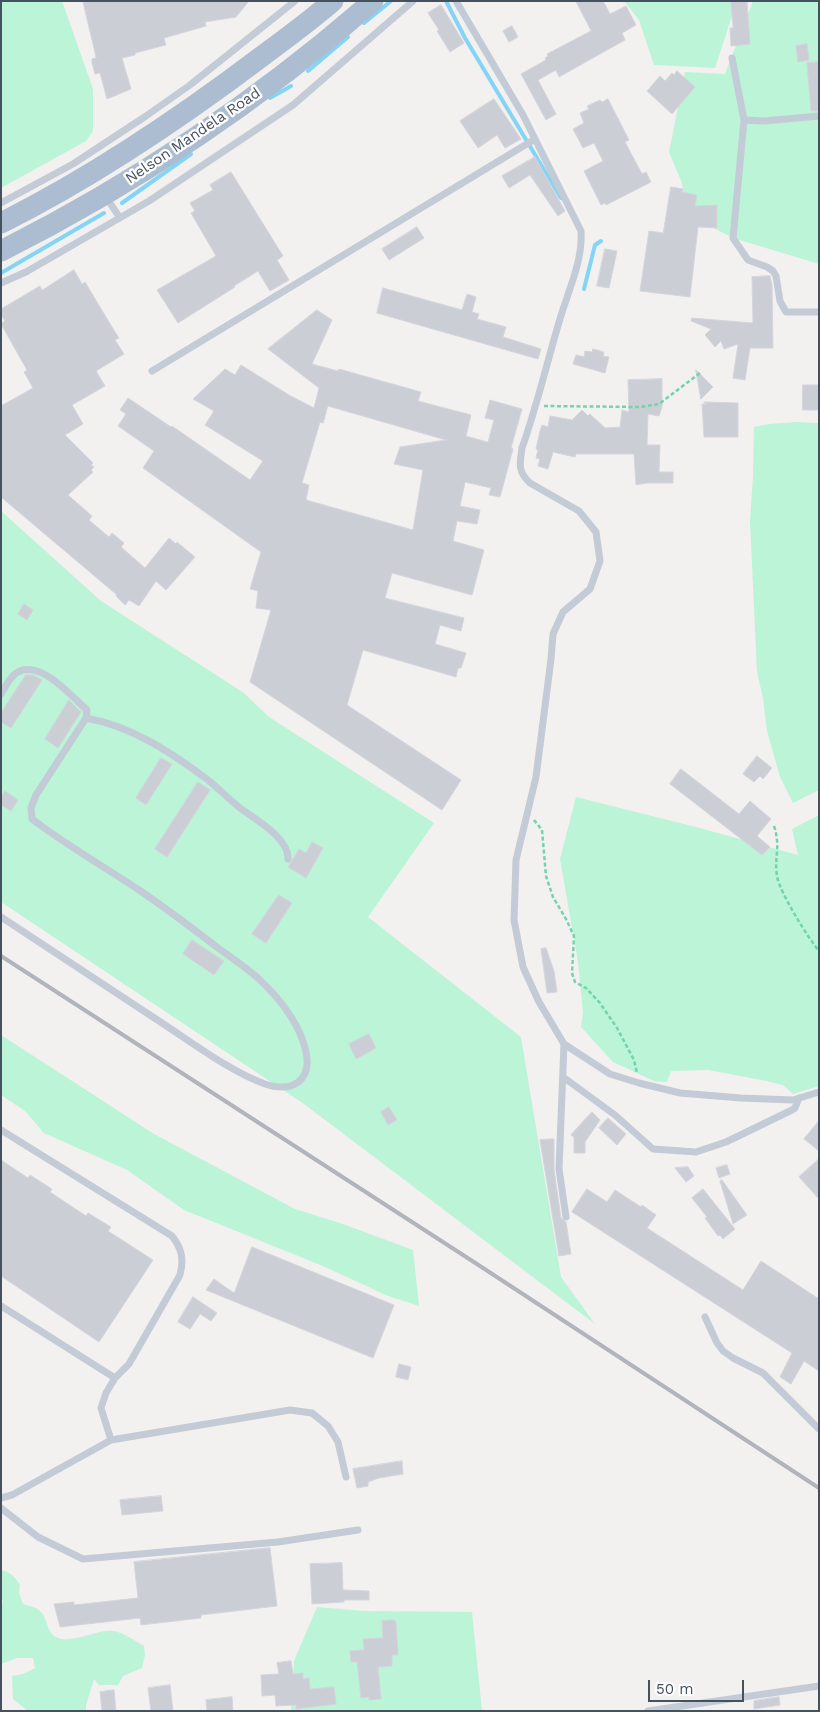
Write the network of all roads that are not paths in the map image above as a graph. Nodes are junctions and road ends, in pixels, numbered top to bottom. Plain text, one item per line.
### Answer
1 (295, 1) edge
2 (333, 1) edge
3 (373, 1) edge
4 (413, 1) edge
5 (456, 1) edge
6 (732, 58) dead end
7 (819, 116) edge
8 (744, 120) junction
9 (534, 139) junction
10 (104, 195) junction
11 (1, 204) edge
12 (120, 218) junction
13 (1, 223) edge
14 (1, 250) edge
15 (1, 283) edge
16 (819, 312) edge
17 (152, 371) dead end
18 (1, 694) edge
19 (86, 718) junction
20 (288, 859) dead end
21 (1, 917) edge
22 (564, 1044) junction
23 (564, 1077) junction
24 (819, 1092) edge
25 (799, 1098) junction
26 (1, 1130) edge
27 (566, 1217) dead end
28 (1, 1306) edge
29 (705, 1317) dead end
30 (115, 1378) junction
31 (819, 1429) edge
32 (111, 1440) junction
33 (346, 1477) dead end
34 (1, 1498) edge
35 (1, 1508) edge
36 (358, 1530) dead end
37 (819, 1686) edge
38 (648, 1711) edge

1 - 11 lane
2 - 13 main road, Nelson Mandela Road
3 - 10 main road, Nelson Mandela Road
4 - 12 lane
5 - 9 lane
6 - 8 lane
7 - 8 lane
8 - 16 lane
9 - 17 lane
9 - 22 lane
10 - 12 lane
10 - 14 main road, Nelson Mandela Road
12 - 15 lane
18 - 19 lane
19 - 20 lane
19 - 21 lane
22 - 23 lane
22 - 25 lane
23 - 25 lane
23 - 27 lane
24 - 25 lane
26 - 30 lane
28 - 30 lane
29 - 31 lane
30 - 32 lane
32 - 33 lane
32 - 34 lane
35 - 36 lane
37 - 38 lane

